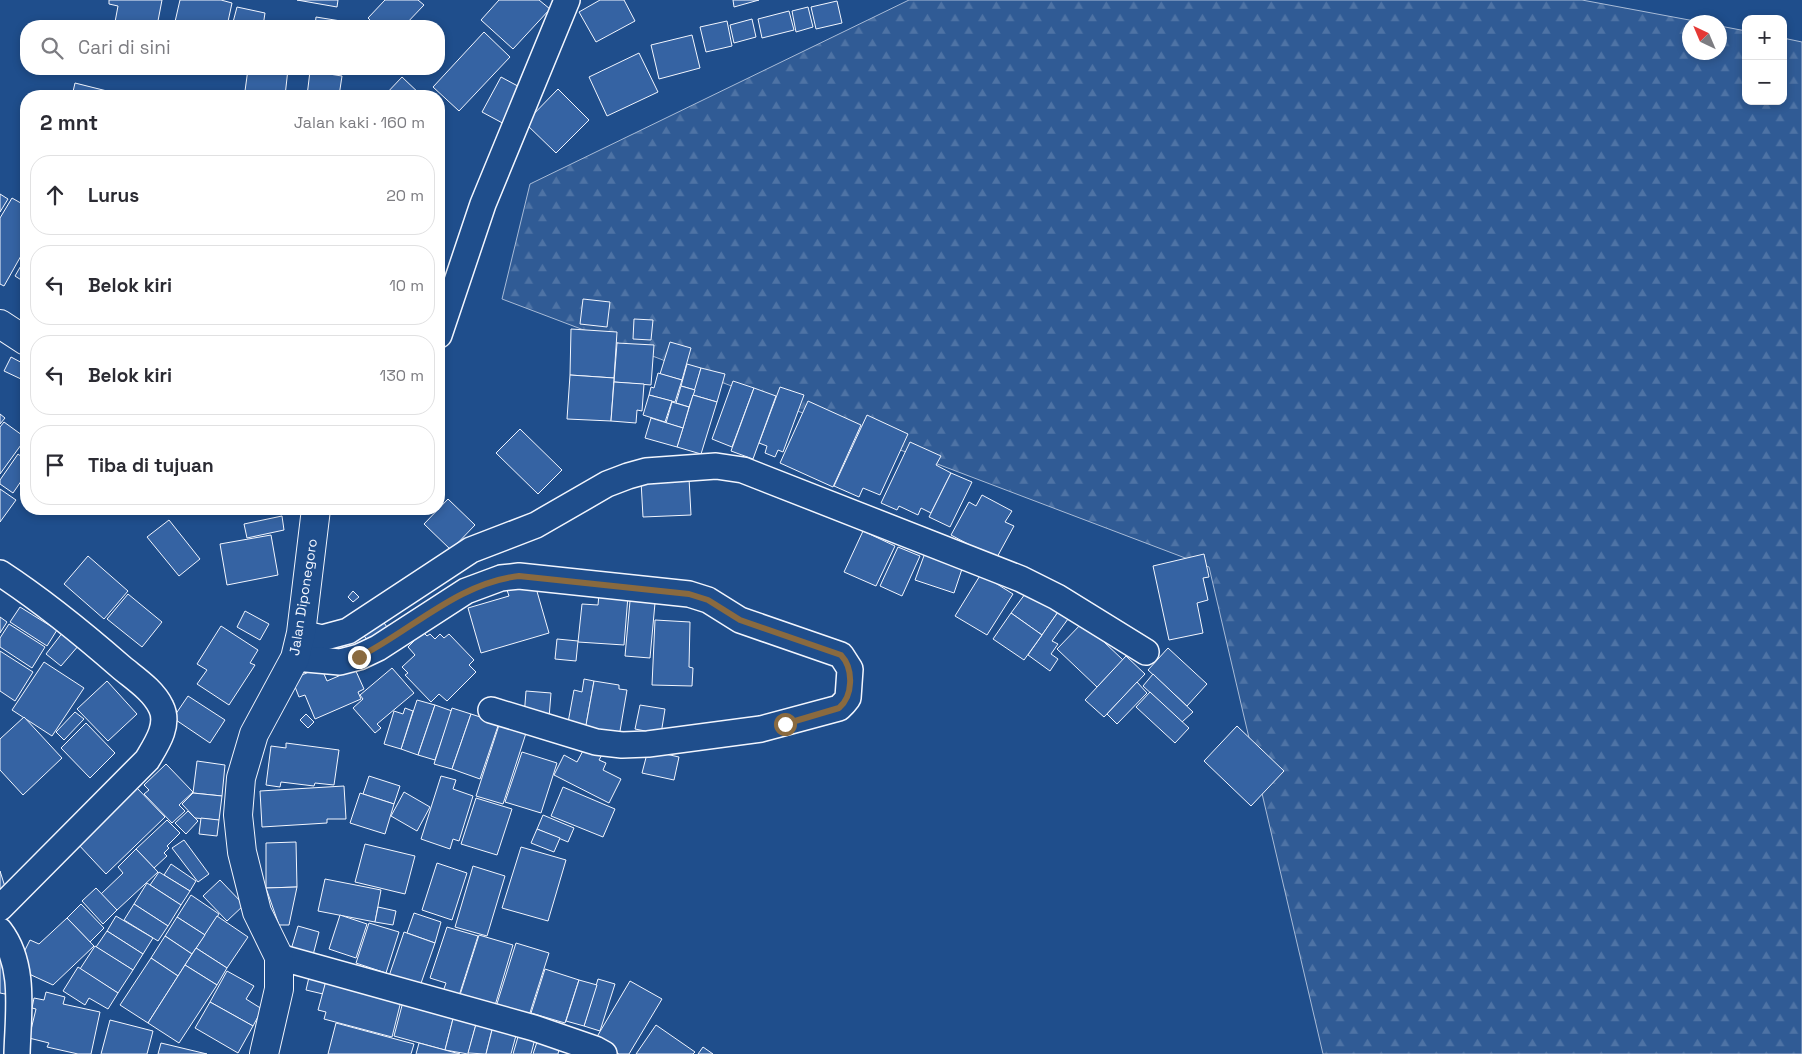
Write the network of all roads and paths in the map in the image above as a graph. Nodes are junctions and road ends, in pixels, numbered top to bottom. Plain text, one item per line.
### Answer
1 (567, 0) edge
2 (445, 317) edge
3 (0, 324) edge
4 (20, 337) edge
5 (315, 515) edge
6 (0, 573) edge
7 (298, 645) junction
8 (1146, 652) dead end
9 (491, 710) dead end
10 (0, 908) edge
11 (0, 931) edge
12 (279, 957) junction
13 (17, 1054) edge
14 (264, 1054) edge
15 (604, 1054) edge

1 - 2 street
3 - 4 highway
5 - 7 highway, Jalan Diponegoro
6 - 10 street
7 - 8 street
7 - 9 street
7 - 12 highway, Jalan Diponegoro
11 - 13 street
12 - 14 highway, Jalan Diponegoro
12 - 15 street

